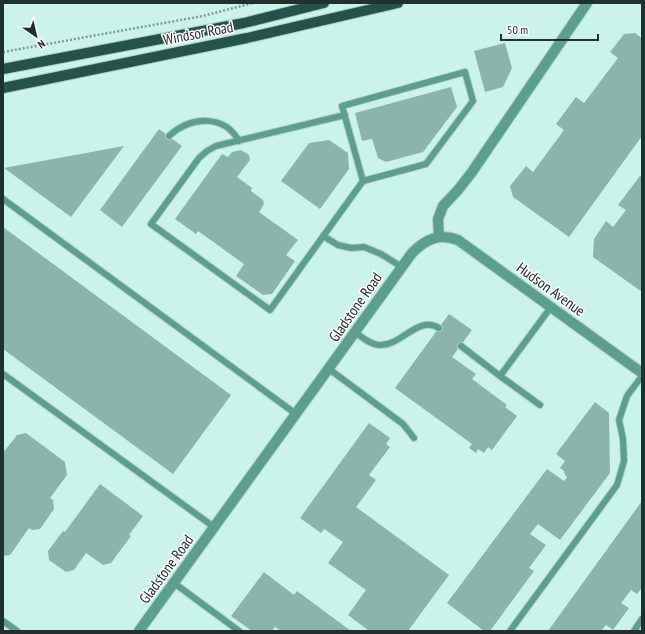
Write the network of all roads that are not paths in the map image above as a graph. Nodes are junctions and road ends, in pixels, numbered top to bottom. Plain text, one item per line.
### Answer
1 (324, 3) edge
2 (398, 3) edge
3 (587, 3) edge
4 (3, 70) edge
5 (3, 88) edge
6 (345, 115) junction
7 (169, 136) dead end
8 (239, 141) junction
9 (363, 181) junction
10 (3, 199) edge
11 (323, 236) junction
12 (439, 237) junction
13 (402, 267) junction
14 (551, 307) junction
15 (439, 328) dead end
16 (356, 333) junction
17 (461, 346) dead end
18 (329, 369) junction
19 (3, 374) edge
20 (642, 375) edge
21 (500, 376) junction
22 (540, 405) dead end
23 (296, 414) junction
24 (414, 438) dead end
25 (214, 527) junction
26 (174, 583) junction
27 (642, 619) edge
28 (3, 621) edge
29 (17, 631) edge
30 (139, 631) edge
31 (239, 631) edge
32 (510, 631) edge
33 (634, 631) edge

1 - 4 main road, Windsor Road
2 - 5 main road, Windsor Road
3 - 12 street
6 - 8 lane
6 - 9 lane
6 - 9 lane
7 - 8 lane
8 - 11 lane
9 - 11 lane
10 - 23 lane
11 - 13 lane
12 - 13 street, Gladstone Road
12 - 14 street, Hudson Avenue
13 - 16 street, Gladstone Road
14 - 20 street, Hudson Avenue
14 - 21 lane
15 - 16 lane
16 - 18 street, Gladstone Road
17 - 21 lane
18 - 23 street, Gladstone Road
18 - 24 lane
19 - 25 lane
20 - 32 lane
21 - 22 lane
23 - 25 street, Gladstone Road
25 - 26 street, Gladstone Road
26 - 30 street, Gladstone Road
26 - 31 lane
27 - 33 lane
28 - 29 lane

